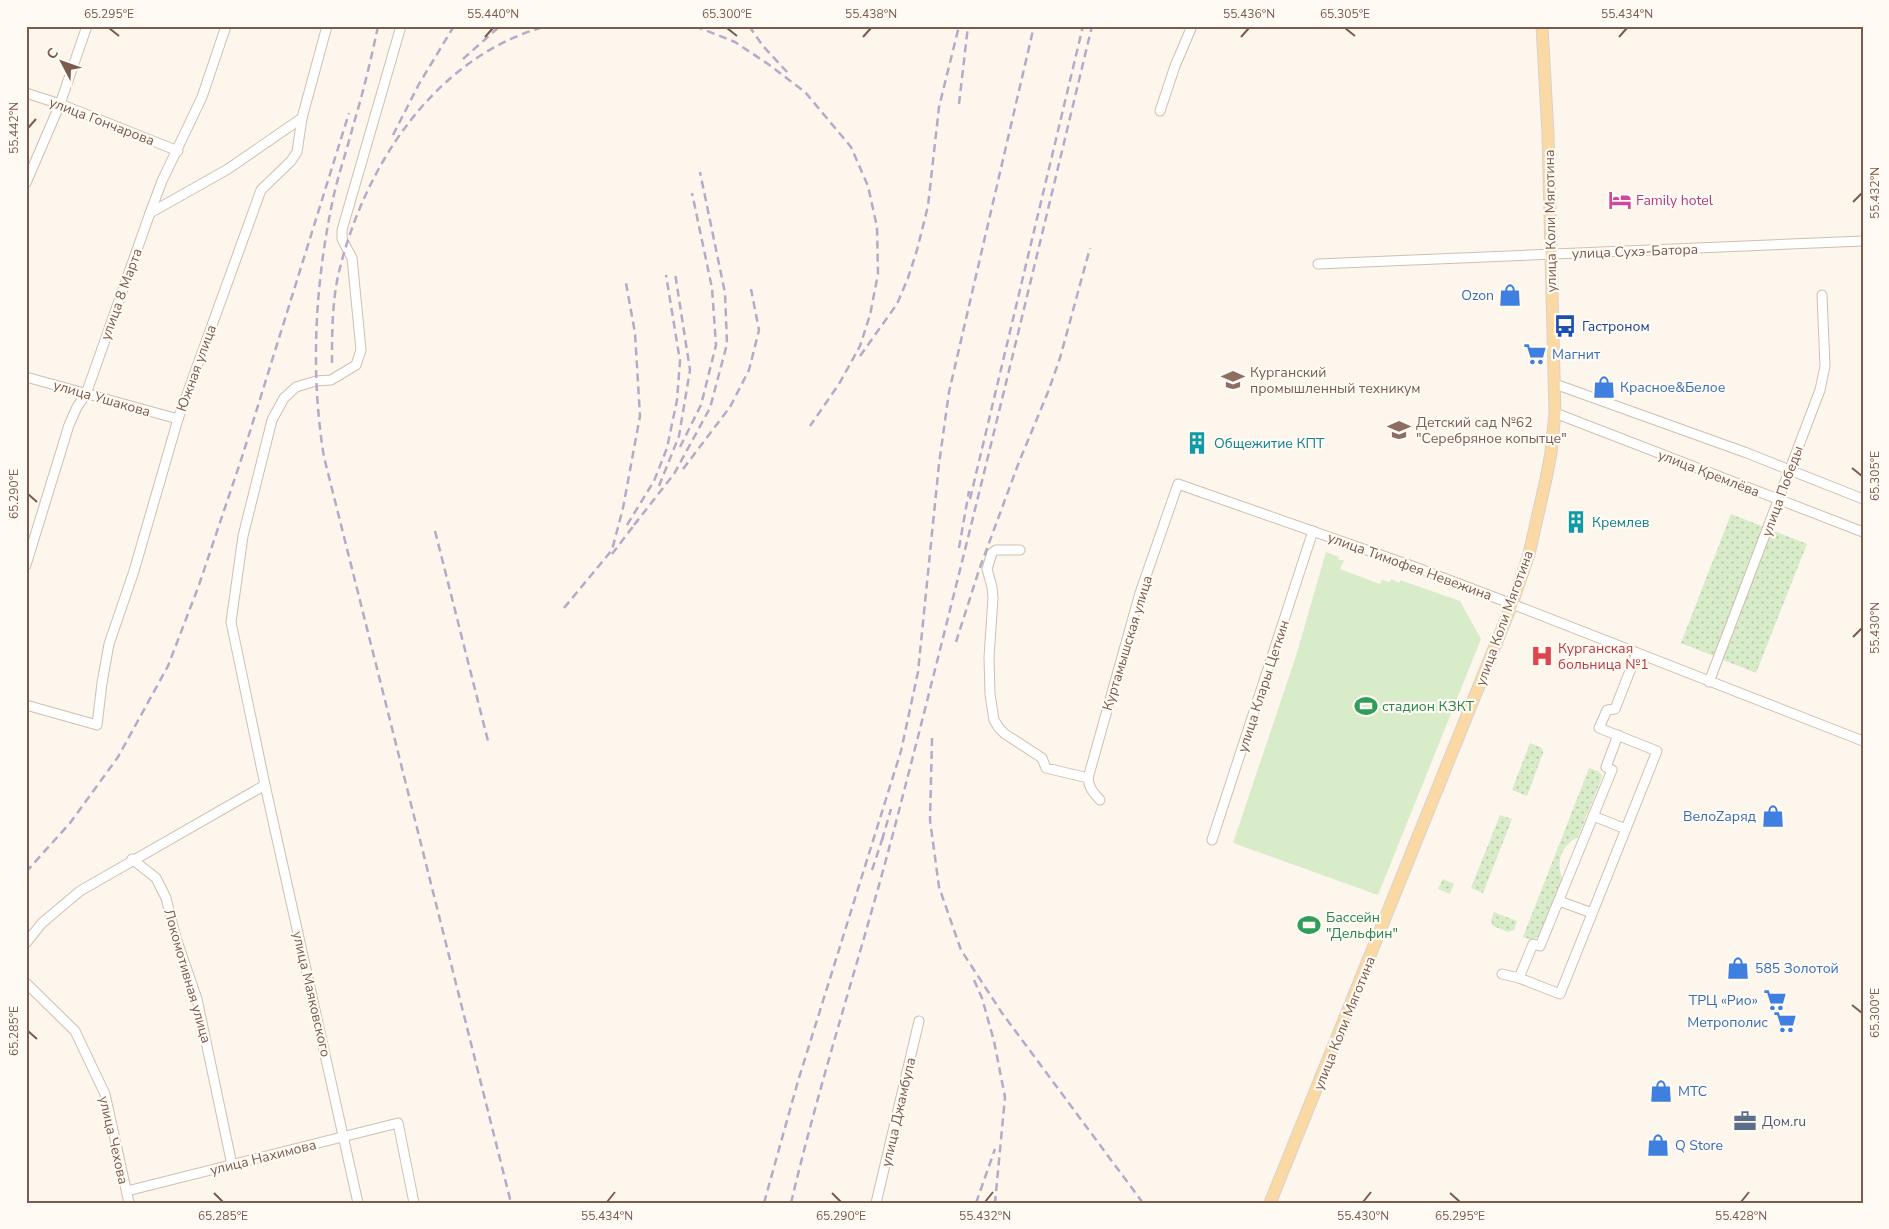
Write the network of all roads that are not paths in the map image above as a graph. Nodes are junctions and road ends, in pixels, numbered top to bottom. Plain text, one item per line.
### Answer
1 (87, 26) edge
2 (226, 26) edge
3 (327, 26) edge
4 (402, 26) edge
5 (1192, 26) edge
6 (1542, 26) edge
7 (26, 93) edge
8 (60, 104) junction
9 (1160, 111) dead end
10 (302, 118) junction
11 (178, 151) junction
12 (26, 183) edge
13 (150, 213) junction
14 (1863, 242) edge
15 (1550, 254) junction
16 (1318, 264) dead end
17 (1822, 295) dead end
18 (26, 377) edge
19 (1555, 384) junction
20 (86, 394) junction
21 (1555, 414) junction
22 (178, 419) junction
23 (1790, 470) junction
24 (1178, 484) joint
25 (1863, 499) edge
26 (1778, 500) junction
27 (1313, 531) junction
28 (1863, 532) edge
29 (1020, 550) dead end
30 (26, 565) edge
31 (1512, 604) junction
32 (1636, 653) junction
33 (1709, 682) junction
34 (26, 705) edge
35 (1618, 735) junction
36 (1863, 741) edge
37 (1088, 778) junction
38 (265, 785) junction
39 (1100, 800) dead end
40 (1593, 816) junction
41 (1626, 829) junction
42 (1212, 840) dead end
43 (132, 859) junction
44 (1559, 901) junction
45 (1592, 914) junction
46 (26, 943) edge
47 (1502, 974) dead end
48 (1520, 978) junction
49 (26, 983) edge
50 (919, 1022) dead end
51 (344, 1137) junction
52 (232, 1165) junction
53 (127, 1191) junction
54 (129, 1203) edge
55 (358, 1203) edge
56 (414, 1203) edge
57 (876, 1203) edge
58 (1270, 1203) edge

1 - 8 street
2 - 11 street, улица 8 Марта
3 - 10 street, Южная улица
4 - 38 street, улица Маяковского
5 - 9 street
6 - 15 main road, улица Коли Мяготина
7 - 8 street, улица Гончарова
8 - 11 street, улица Гончарова
8 - 12 street
10 - 13 street
10 - 22 street, Южная улица
11 - 13 street, улица 8 Марта
13 - 20 street, улица 8 Марта
14 - 15 street, улица Сухэ-Батора
15 - 16 street, улица Сухэ-Батора
15 - 19 main road, улица Коли Мяготина
17 - 23 street, улица Победы
18 - 20 street, улица Ушакова
19 - 21 main road, улица Коли Мяготина
19 - 23 street
20 - 22 street, улица Ушакова
20 - 30 street, улица 8 Марта
21 - 26 street, улица Кремлёва
21 - 31 main road, улица Коли Мяготина
22 - 34 street, Южная улица
23 - 25 street
23 - 26 street, улица Победы
24 - 27 street, улица Тимофея Невежина
24 - 37 street, Куртамышская улица
26 - 28 street, улица Кремлёва
26 - 33 street, улица Победы
27 - 31 street, улица Тимофея Невежина
27 - 42 street, улица Клары Цеткин
29 - 37 street
31 - 32 street, улица Тимофея Невежина
31 - 58 main road, улица Коли Мяготина
32 - 33 street, улица Тимофея Невежина
32 - 35 street
33 - 36 street, улица Тимофея Невежина
35 - 40 street
35 - 41 street
37 - 39 street
38 - 43 street
38 - 51 street, улица Маяковского
40 - 41 street
40 - 44 street
41 - 45 street
43 - 46 street
43 - 52 street, Локомотивная улица
44 - 45 street
44 - 48 street
45 - 48 street
47 - 48 street
49 - 53 street, улица Чехова
50 - 57 street, улица Джамбула
51 - 52 street, улица Нахимова
51 - 55 street, улица Маяковского
51 - 56 street, улица Нахимова
52 - 53 street, улица Нахимова
53 - 54 street, улица Чехова

